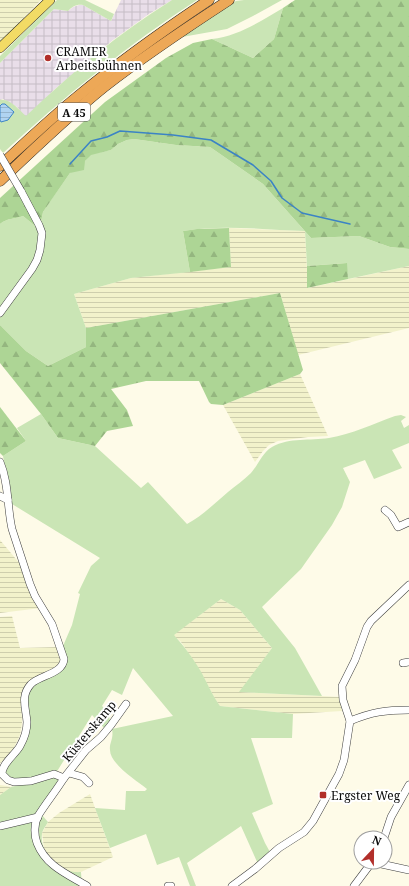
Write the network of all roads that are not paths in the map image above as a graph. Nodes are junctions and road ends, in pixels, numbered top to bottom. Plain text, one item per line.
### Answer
1 (50, 0) edge
2 (209, 0) edge
3 (229, 0) edge
4 (0, 48) edge
5 (0, 154) edge
6 (0, 166) edge
7 (0, 181) edge
8 (0, 312) edge
9 (0, 462) edge
10 (0, 496) edge
11 (8, 500) junction
12 (384, 510) dead end
13 (409, 522) edge
14 (409, 585) edge
15 (126, 704) dead end
16 (409, 710) edge
17 (350, 721) junction
18 (67, 775) junction
19 (89, 783) dead end
20 (409, 785) edge
21 (38, 817) junction
22 (0, 826) edge
23 (387, 830) edge
24 (393, 867) edge
25 (366, 870) edge
26 (409, 870) edge
27 (87, 886) edge
28 (168, 886) edge
29 (172, 886) edge
30 (234, 886) edge
31 (354, 886) edge

1 - 4 main road
2 - 6 highway, A 45
3 - 7 highway, A 45
5 - 8 street, bridge
9 - 11 street
10 - 11 street
11 - 18 street
12 - 13 street
14 - 17 street
15 - 18 street, Küsterskamp
16 - 17 street
17 - 30 street
18 - 19 street, Küsterskamp
18 - 21 street
20 - 23 street
21 - 22 street
21 - 27 street
24 - 26 street
25 - 31 street
28 - 29 street

